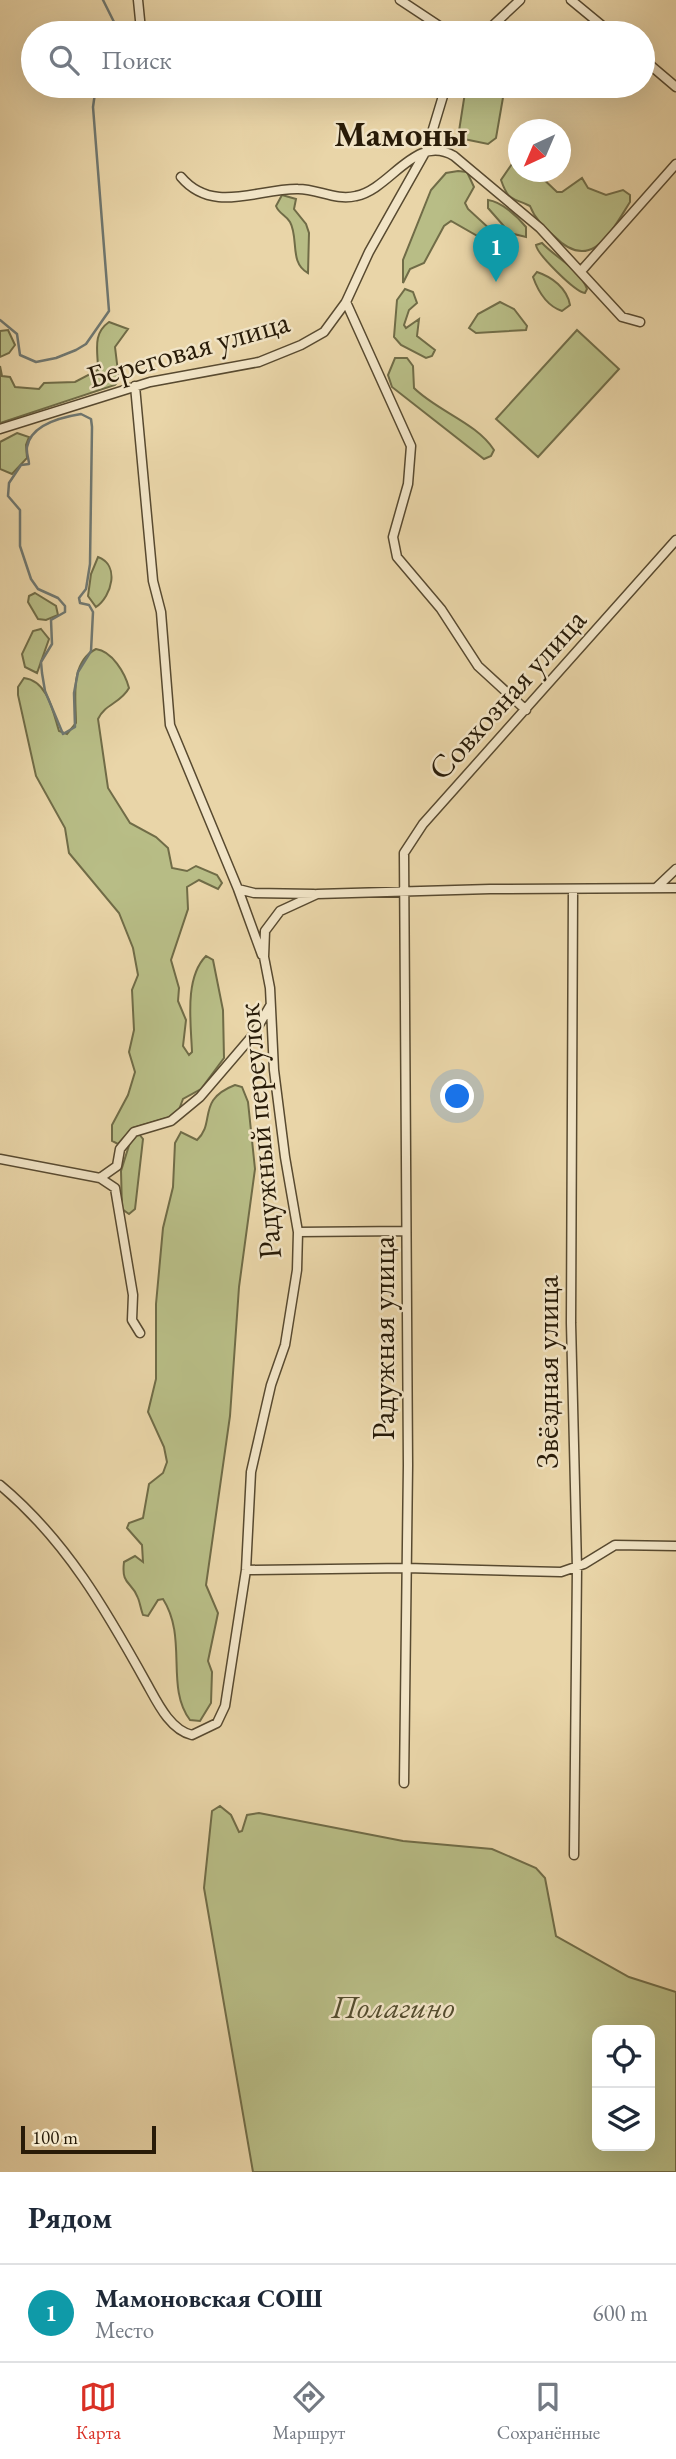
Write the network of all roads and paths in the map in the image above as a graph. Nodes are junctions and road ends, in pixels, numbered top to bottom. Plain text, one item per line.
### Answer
1 (138, 0) edge
2 (400, 0) edge
3 (520, 0) edge
4 (571, 0) edge
5 (140, 21) edge
6 (432, 21) edge
7 (498, 21) edge
8 (596, 21) edge
9 (655, 69) edge
10 (676, 87) edge
11 (442, 98) edge
12 (427, 149) junction
13 (676, 164) edge
14 (181, 177) dead end
15 (582, 270) junction
16 (346, 302) junction
17 (640, 322) dead end
18 (135, 386) junction
19 (0, 429) edge
20 (676, 540) edge
21 (526, 710) junction
22 (676, 869) edge
23 (656, 888) junction
24 (676, 888) edge
25 (239, 889) junction
26 (573, 889) junction
27 (405, 892) junction
28 (317, 894) junction
29 (264, 957) junction
30 (271, 1004) junction
31 (0, 1159) edge
32 (100, 1178) junction
33 (407, 1231) junction
34 (298, 1232) junction
35 (140, 1333) dead end
36 (0, 1485) edge
37 (676, 1546) edge
38 (406, 1568) junction
39 (577, 1568) junction
40 (246, 1570) junction
41 (404, 1783) dead end
42 (574, 1855) dead end

1 - 5 street
2 - 6 street
3 - 7 street
4 - 8 street
9 - 10 street
11 - 12 street, Береговая улица
12 - 14 street
12 - 15 street
12 - 16 street, Береговая улица
13 - 15 street
15 - 17 street
16 - 18 street, Береговая улица
16 - 21 street
18 - 19 street, Береговая улица
18 - 25 street
20 - 21 street, Совхозная улица
21 - 27 street, Совхозная улица
22 - 23 street
23 - 24 street, Радужный переулок
23 - 26 street, Радужный переулок
25 - 28 street
25 - 29 street
26 - 27 street, Радужный переулок
26 - 39 street, Звёздная улица
27 - 28 street, Радужный переулок
27 - 33 street, Радужная улица
28 - 29 street, Радужный переулок
29 - 30 street, Радужный переулок
30 - 32 street
30 - 34 street, Радужный переулок
31 - 32 street
32 - 35 street
33 - 34 street
33 - 38 street, Радужная улица
34 - 40 street, Радужный переулок
36 - 40 street, Радужный переулок
37 - 39 street
38 - 39 street
38 - 40 street
38 - 41 street, Радужная улица
39 - 42 street, Звёздная улица

